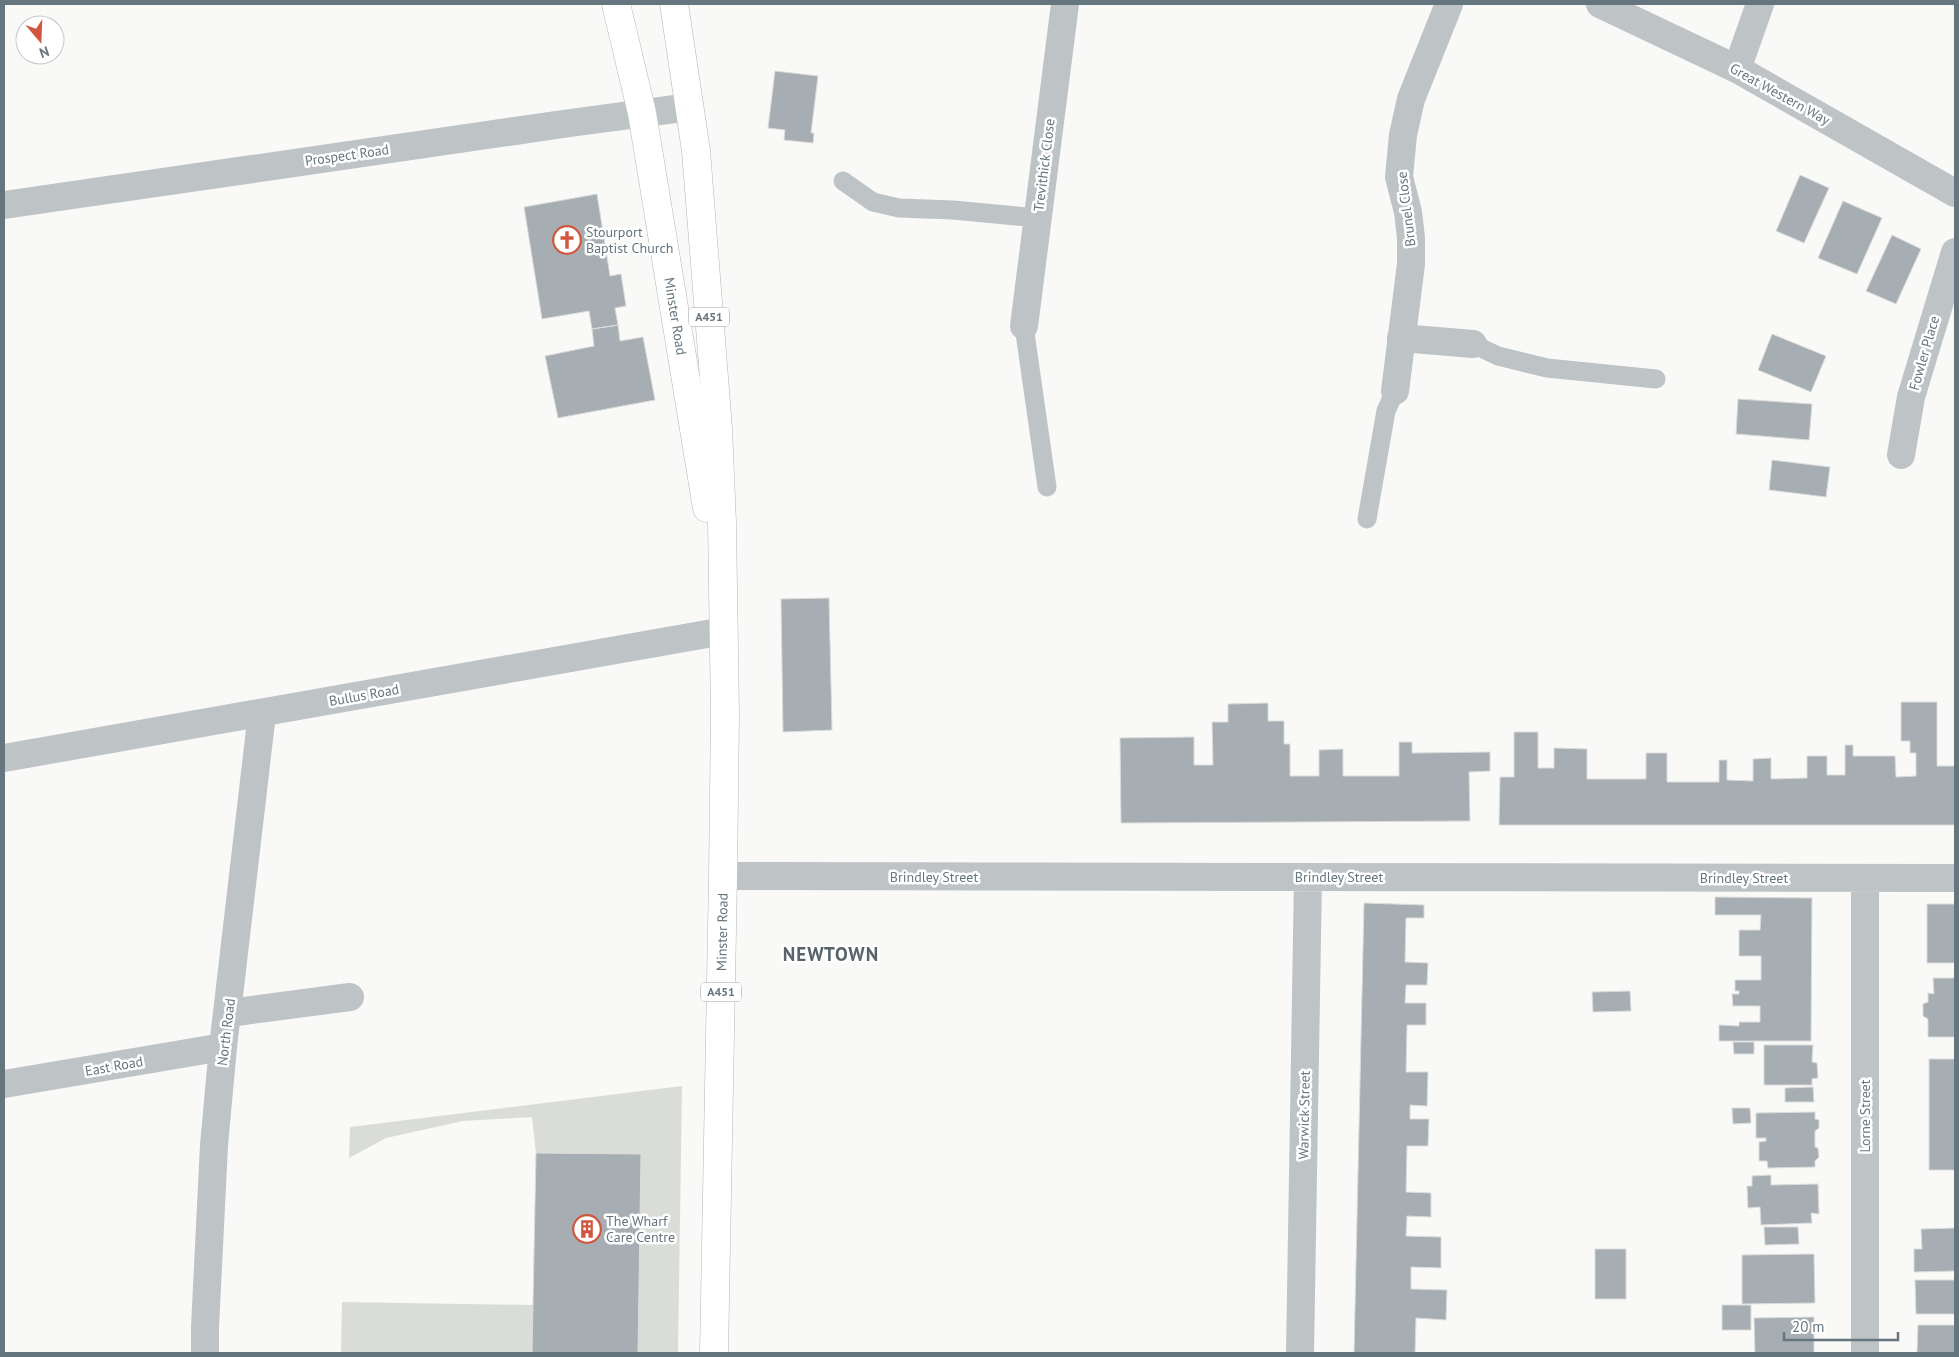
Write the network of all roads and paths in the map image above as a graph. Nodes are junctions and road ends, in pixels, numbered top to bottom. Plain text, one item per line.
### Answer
1 (616, 4) edge
2 (674, 4) edge
3 (1065, 4) edge
4 (1449, 4) edge
5 (1600, 4) edge
6 (1760, 4) edge
7 (1737, 69) junction
8 (690, 107) junction
9 (642, 113) junction
10 (843, 181) dead end
11 (1955, 193) edge
12 (4, 205) edge
13 (1038, 218) junction
14 (1955, 252) edge
15 (1024, 326) joint
16 (1401, 338) junction
17 (1472, 344) joint
18 (1656, 378) dead end
19 (1395, 391) joint
20 (1901, 456) dead end
21 (1047, 487) dead end
22 (1367, 519) dead end
23 (724, 631) junction
24 (262, 712) junction
25 (4, 758) edge
26 (723, 876) junction
27 (1308, 877) junction
28 (1865, 878) junction
29 (1955, 878) edge
30 (350, 996) dead end
31 (228, 1013) junction
32 (223, 1047) junction
33 (4, 1084) edge
34 (205, 1353) edge
35 (714, 1353) edge
36 (1300, 1353) edge
37 (1865, 1353) edge

1 - 9 main road, Minster Road / A451
2 - 8 main road, Minster Road / A451
3 - 13 street, Trevithick Close
4 - 16 street, Brunel Close
5 - 7 street, Great Western Way
6 - 7 street
7 - 11 street, Great Western Way
8 - 9 street, Prospect Road
8 - 23 main road, Minster Road / A451
9 - 12 street, Prospect Road
9 - 23 main road, Minster Road / A451
10 - 13 lane
13 - 15 street, Trevithick Close
14 - 20 street, Fowler Place
15 - 21 lane
16 - 17 street
16 - 19 street, Brunel Close
17 - 18 lane
19 - 22 lane
23 - 24 street, Bullus Road
23 - 26 main road, Minster Road / A451
24 - 25 street, Bullus Road
24 - 31 street, North Road
26 - 27 street, Brindley Street
26 - 35 main road, Minster Road / A451
27 - 28 street, Brindley Street
27 - 36 street, Warwick Street
28 - 29 street, Brindley Street
28 - 37 street, Lorne Street
30 - 31 street
31 - 32 street, North Road
32 - 33 street, East Road
32 - 34 street, North Road

